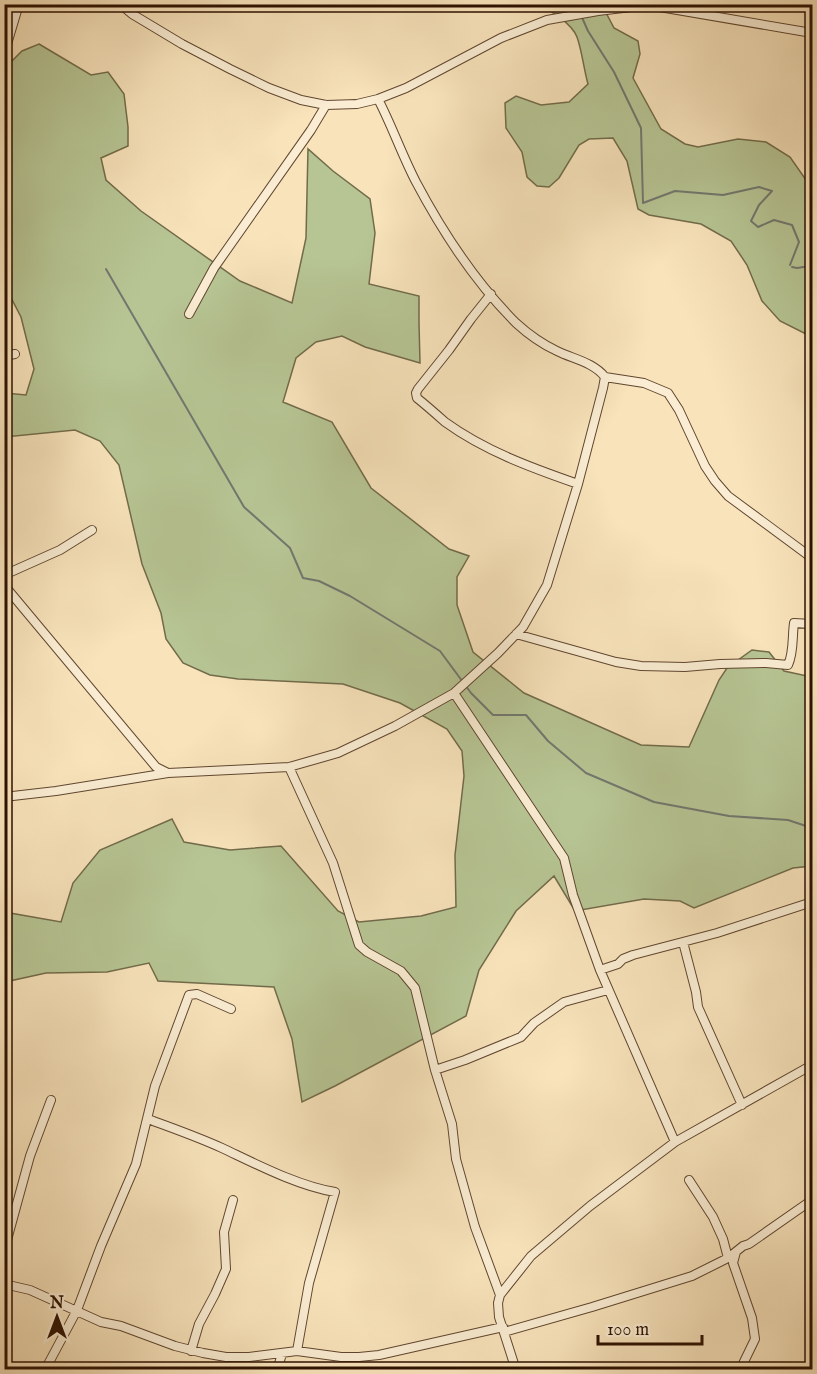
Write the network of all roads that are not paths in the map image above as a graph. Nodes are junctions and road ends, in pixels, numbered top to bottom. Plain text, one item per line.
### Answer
1 (19, 4) edge
2 (120, 4) edge
3 (813, 33) edge
4 (4, 54) edge
5 (378, 99) junction
6 (326, 105) junction
7 (491, 294) junction
8 (189, 314) dead end
9 (15, 354) dead end
10 (4, 356) edge
11 (605, 377) junction
12 (578, 484) junction
13 (92, 530) dead end
14 (813, 558) edge
15 (4, 575) edge
16 (4, 585) edge
17 (813, 624) edge
18 (516, 634) junction
19 (454, 693) junction
20 (289, 767) junction
21 (168, 773) junction
22 (4, 797) edge
23 (813, 902) edge
24 (683, 942) junction
25 (600, 970) junction
26 (608, 990) junction
27 (231, 1009) dead end
28 (813, 1065) edge
29 (435, 1070) junction
30 (51, 1100) dead end
31 (742, 1105) junction
32 (148, 1119) junction
33 (675, 1142) junction
34 (689, 1180) dead end
35 (233, 1200) dead end
36 (813, 1200) edge
37 (4, 1251) edge
38 (736, 1251) junction
39 (728, 1258) junction
40 (4, 1284) edge
41 (500, 1295) junction
42 (77, 1310) junction
43 (503, 1329) junction
44 (191, 1351) junction
45 (297, 1352) junction
46 (282, 1354) junction
47 (45, 1370) edge
48 (277, 1370) edge
49 (516, 1370) edge
50 (740, 1370) edge

1 - 4 street
2 - 6 street
3 - 5 street
5 - 6 street
5 - 7 street
6 - 8 street
7 - 11 street
7 - 12 street
9 - 10 street
11 - 12 street
11 - 14 street
12 - 18 street
13 - 15 street
16 - 21 street
17 - 18 street
18 - 19 street
19 - 20 street
19 - 25 street
20 - 21 street
20 - 29 street
21 - 22 street
23 - 24 street
24 - 25 street
24 - 31 street
25 - 26 street
26 - 29 street
26 - 33 street
27 - 32 street
28 - 31 street
29 - 41 street
30 - 37 street
31 - 33 street
32 - 42 street
32 - 45 street
33 - 41 street
34 - 39 street
35 - 44 street
36 - 38 street
38 - 39 street
38 - 50 street
39 - 43 street
40 - 42 street
41 - 43 street
42 - 44 street
42 - 47 street
43 - 45 street
43 - 49 street
44 - 46 street
45 - 46 street
46 - 48 street

